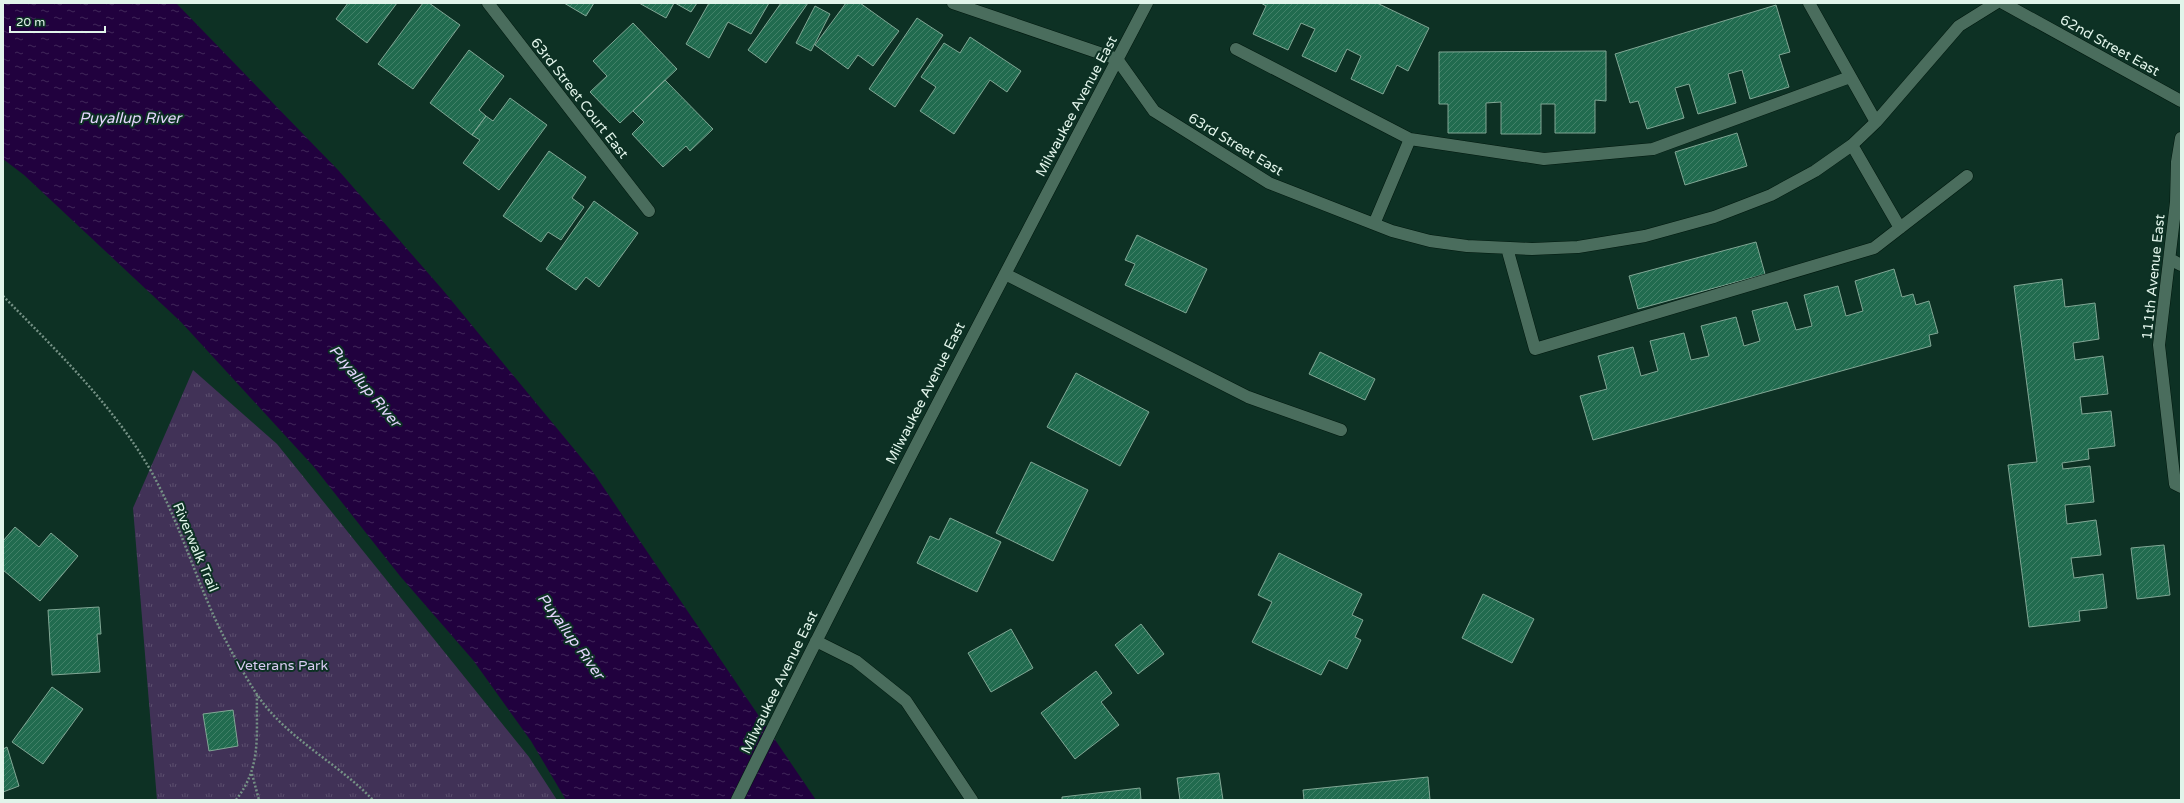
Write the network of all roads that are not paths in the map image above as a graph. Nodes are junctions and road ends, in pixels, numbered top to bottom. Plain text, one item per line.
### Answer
1 (488, 3) edge
2 (953, 3) edge
3 (1147, 3) edge
4 (1809, 3) edge
5 (1996, 3) edge
6 (2003, 3) edge
7 (1236, 49) dead end
8 (1117, 60) junction
9 (1850, 77) junction
10 (2181, 101) edge
11 (1876, 122) junction
12 (2181, 138) edge
13 (1410, 139) junction
14 (1852, 145) junction
15 (1967, 176) dead end
16 (649, 211) dead end
17 (1374, 224) junction
18 (1900, 228) junction
19 (1507, 248) junction
20 (2170, 259) junction
21 (2181, 265) edge
22 (1004, 274) junction
23 (1341, 430) dead end
24 (2181, 487) edge
25 (816, 641) junction
26 (737, 800) edge
27 (972, 800) edge

1 - 16 street, 63rd Street Court East
2 - 8 street
3 - 8 street, Milwaukee Avenue East
4 - 9 street
5 - 11 street, 63rd Street East
6 - 10 street, 62nd Street East
7 - 13 street
8 - 17 street, 63rd Street East
8 - 22 street, Milwaukee Avenue East
9 - 11 street
9 - 13 street
11 - 14 street, 63rd Street East
12 - 20 street, 111th Avenue East
13 - 17 street
14 - 18 street
14 - 19 street, 63rd Street East
15 - 18 street
17 - 19 street, 63rd Street East
18 - 19 street
20 - 21 street
20 - 24 street, 111th Avenue East
22 - 23 street
22 - 25 street, Milwaukee Avenue East
25 - 26 street, Milwaukee Avenue East
25 - 27 street

